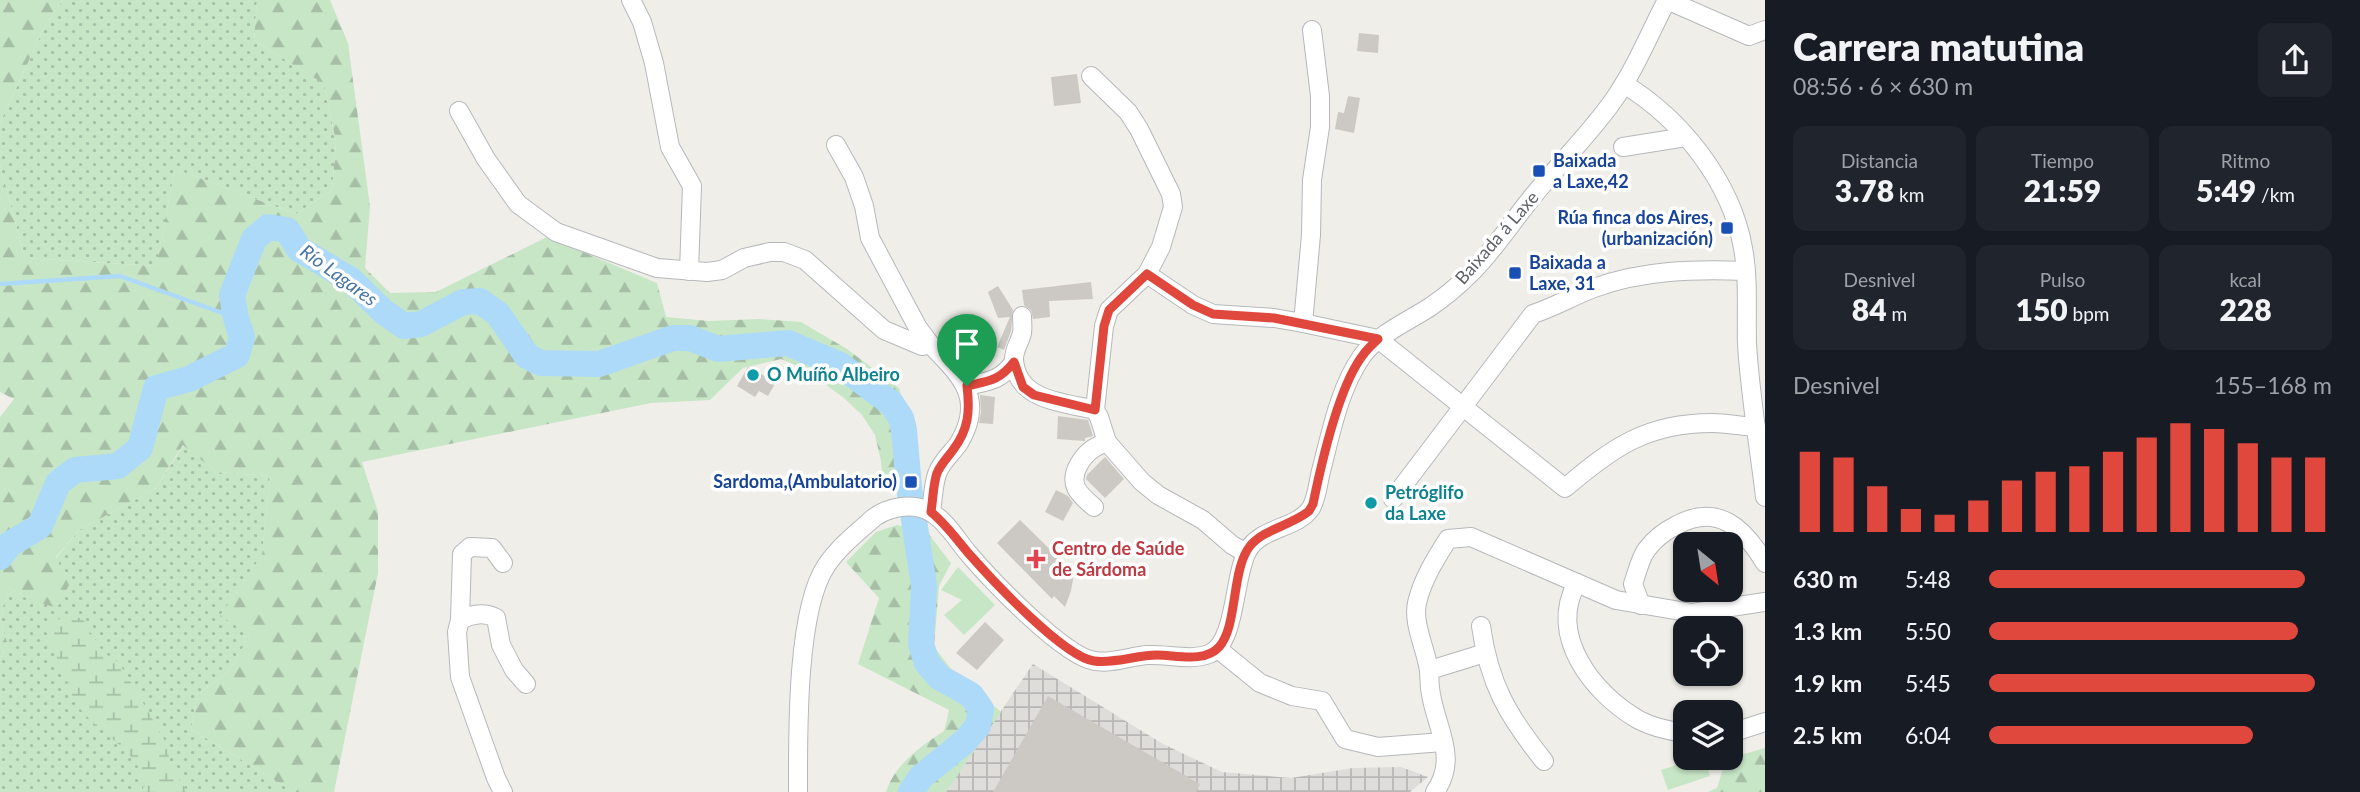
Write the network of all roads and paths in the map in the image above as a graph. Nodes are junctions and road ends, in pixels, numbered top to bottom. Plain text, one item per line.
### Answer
1 (631, 0) edge
2 (1667, 0) edge
3 (1312, 30) dead end
4 (1765, 30) edge
5 (1091, 76) dead end
6 (1624, 84) junction
7 (459, 111) dead end
8 (1686, 137) junction
9 (835, 145) dead end
10 (1623, 147) dead end
11 (689, 271) junction
12 (1746, 271) junction
13 (1147, 274) junction
14 (1021, 316) dead end
15 (1303, 323) junction
16 (1378, 339) junction
17 (930, 344) junction
18 (1014, 362) junction
19 (967, 386) junction
20 (1462, 406) junction
21 (1095, 410) junction
22 (1756, 427) junction
23 (1107, 442) junction
24 (1765, 497) edge
25 (1393, 499) dead end
26 (1094, 507) dead end
27 (927, 510) junction
28 (1245, 554) junction
29 (503, 563) dead end
30 (1765, 563) edge
31 (1577, 583) junction
32 (1760, 599) edge
33 (1641, 605) junction
34 (460, 620) junction
35 (1481, 626) dead end
36 (1218, 649) junction
37 (1485, 653) junction
38 (1430, 670) junction
39 (526, 684) dead end
40 (1765, 722) edge
41 (1743, 729) edge
42 (1673, 731) edge
43 (1443, 742) junction
44 (1544, 761) dead end
45 (503, 792) edge
46 (799, 792) edge
47 (1435, 792) edge

1 - 11 street
2 - 4 street
2 - 6 street, Baixada á Laxe
3 - 15 street
5 - 13 street
6 - 8 street
6 - 16 street, Baixada á Laxe
7 - 11 street
8 - 10 street
8 - 12 street
9 - 17 street
11 - 17 street
12 - 20 street
12 - 22 street
13 - 15 street
13 - 21 street
14 - 18 street
15 - 16 street
16 - 20 street
16 - 28 street, Baixada á Laxe
17 - 19 street
18 - 19 street
18 - 21 street
19 - 27 street
20 - 22 street
20 - 25 street
21 - 23 street
22 - 24 street
23 - 26 street
23 - 28 street
27 - 36 street
27 - 46 street
28 - 36 street
29 - 34 street
30 - 33 street
31 - 33 street
31 - 38 street
31 - 42 street
32 - 33 street
34 - 39 street
34 - 45 street
35 - 37 street
36 - 43 street
37 - 38 street
37 - 44 street
38 - 43 street
40 - 41 street
43 - 47 street

